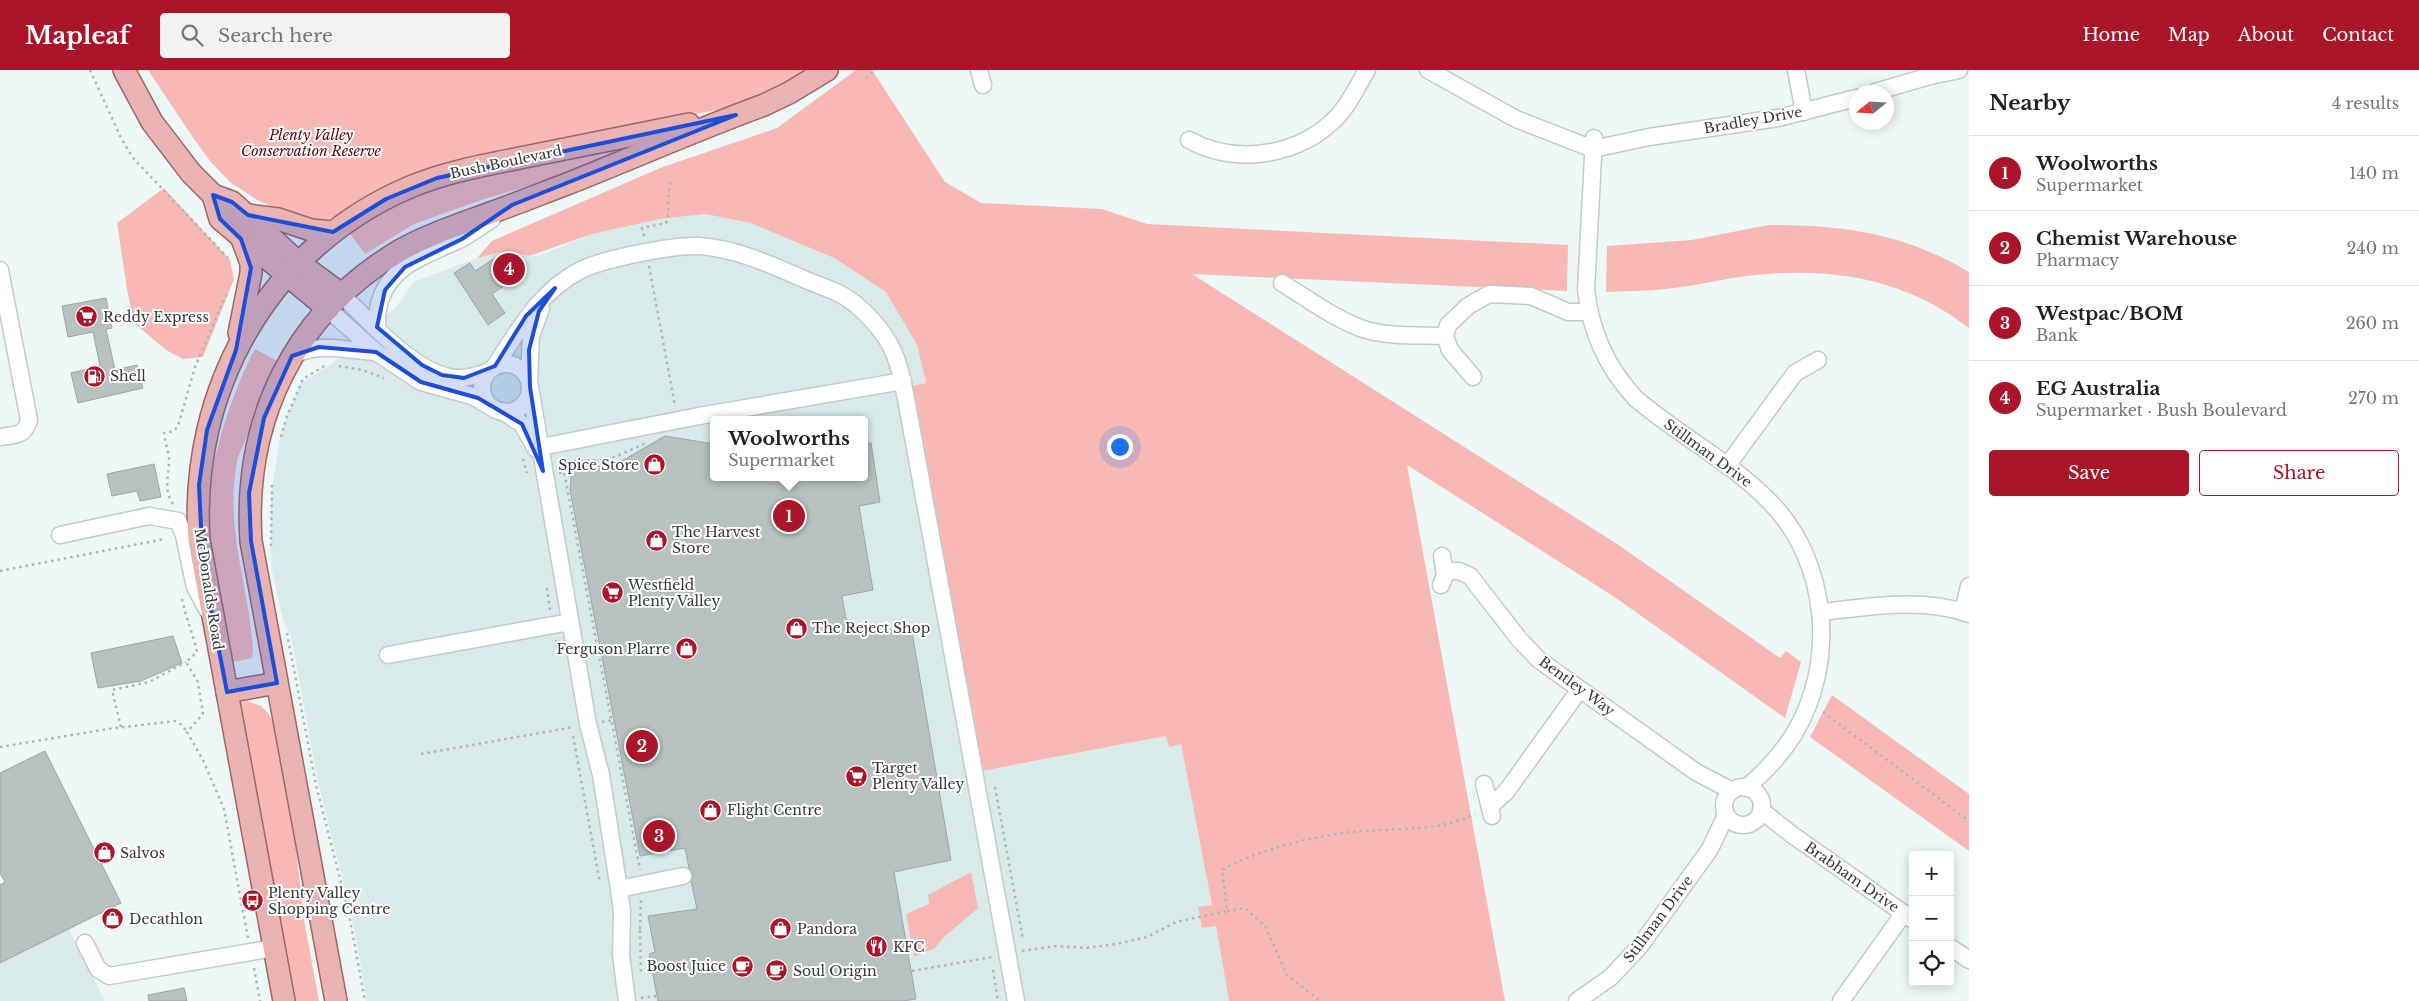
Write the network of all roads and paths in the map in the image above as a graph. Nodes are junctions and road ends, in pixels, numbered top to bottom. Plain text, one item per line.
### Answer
1 (124, 70) edge
2 (827, 70) edge
3 (875, 70) edge
4 (1367, 70) edge
5 (1428, 70) edge
6 (1796, 70) edge
7 (1959, 70) edge
8 (1937, 73) edge
9 (866, 78) dead end
10 (1894, 86) edge
11 (1849, 100) edge
12 (1804, 112) junction
13 (736, 115) junction
14 (1189, 140) dead end
15 (1593, 143) junction
16 (671, 181) dead end
17 (213, 195) junction
18 (512, 205) junction
19 (248, 215) junction
20 (333, 232) junction
21 (242, 239) junction
22 (647, 253) junction
23 (292, 269) junction
24 (0, 270) edge
25 (1282, 283) dead end
26 (555, 288) junction
27 (334, 302) junction
28 (1589, 312) junction
29 (377, 327) junction
30 (1444, 336) junction
31 (236, 350) junction
32 (376, 352) junction
33 (292, 356) junction
34 (1818, 360) dead end
35 (328, 364) dead end
36 (336, 365) dead end
37 (491, 369) junction
38 (1473, 377) dead end
39 (386, 379) dead end
40 (903, 381) junction
41 (530, 386) junction
42 (498, 410) junction
43 (678, 421) junction
44 (0, 437) edge
45 (280, 439) dead end
46 (648, 442) dead end
47 (540, 447) junction
48 (521, 452) dead end
49 (561, 461) dead end
50 (1727, 466) junction
51 (543, 473) junction
52 (272, 480) dead end
53 (60, 535) dead end
54 (165, 539) dead end
55 (271, 551) dead end
56 (0, 571) edge
57 (1442, 571) dead end
58 (1969, 586) edge
59 (1821, 612) junction
60 (1966, 613) edge
61 (213, 622) junction
62 (570, 622) junction
63 (286, 630) dead end
64 (388, 655) dead end
65 (186, 662) dead end
66 (277, 683) junction
67 (1580, 689) junction
68 (226, 692) junction
69 (1821, 711) dead end
70 (612, 720) junction
71 (588, 724) junction
72 (121, 727) junction
73 (187, 732) dead end
74 (0, 747) edge
75 (421, 754) dead end
76 (1484, 784) dead end
77 (995, 787) dead end
78 (1743, 806) junction
79 (1491, 811) junction
80 (1969, 822) edge
81 (683, 876) dead end
82 (642, 884) junction
83 (619, 889) junction
84 (1227, 911) junction
85 (1908, 917) edge
86 (640, 929) dead end
87 (85, 943) dead end
88 (274, 948) junction
89 (1954, 950) edge
90 (1024, 951) junction
91 (1008, 954) junction
92 (1025, 959) dead end
93 (1969, 960) edge
94 (330, 971) junction
95 (912, 971) dead end
96 (657, 996) dead end
97 (634, 1000) edge
98 (1580, 1000) edge
99 (284, 1001) edge
100 (336, 1001) edge
101 (344, 1001) edge
102 (365, 1001) edge
103 (1016, 1001) edge
104 (1320, 1001) edge
105 (1841, 1001) edge

1 - 17 main road
2 - 13 main road, Bush Boulevard
3 - 9 path
4 - 14 street
5 - 15 street
6 - 12 street
7 - 8 street
8 - 10 street
11 - 12 street, Bradley Drive
12 - 15 street, Bradley Drive
13 - 18 main road, Bush Boulevard
13 - 20 main road, Bush Boulevard
15 - 28 street, Stillman Drive
16 - 22 path
17 - 19 main road
17 - 21 main road
18 - 27 main road, Bush Boulevard
18 - 29 street
19 - 20 main road
19 - 23 main road
20 - 23 main road, Bush Boulevard
21 - 23 main road
21 - 31 main road
22 - 26 street
22 - 40 street
22 - 43 path
23 - 27 main road
23 - 31 main road, McDonalds Road
24 - 44 street
25 - 30 street
26 - 37 street
26 - 41 street
27 - 29 street
27 - 32 street
27 - 33 main road
28 - 30 street
28 - 50 street, Stillman Drive
29 - 37 street
30 - 38 street
31 - 61 main road, McDonalds Road
32 - 33 street
32 - 42 street
33 - 66 main road
34 - 50 street
35 - 45 path
36 - 39 path
37 - 41 street
37 - 42 street
40 - 43 street
40 - 91 street
41 - 42 street
41 - 47 street
42 - 51 street
43 - 47 street
46 - 49 path
47 - 51 street
48 - 51 path
50 - 59 street, Stillman Drive
51 - 62 street
51 - 70 path
52 - 55 path
53 - 61 street
54 - 56 path
57 - 67 street, Bentley Way
58 - 60 street
59 - 60 street
59 - 78 street, Stillman Drive
61 - 68 main road, McDonalds Road
62 - 64 street
62 - 71 street
63 - 102 path
65 - 72 path
66 - 68 main road
66 - 94 main road
67 - 78 street, Bentley Way
67 - 79 street
68 - 88 main road, McDonalds Road
69 - 80 path
70 - 71 path
70 - 82 path
71 - 75 path
71 - 83 street
72 - 73 path
72 - 74 path
76 - 79 street
77 - 90 path
78 - 85 street, Brabham Drive
78 - 98 street, Stillman Drive
79 - 84 path
81 - 82 street
82 - 83 street
82 - 86 path
83 - 97 street
84 - 90 path
84 - 104 path
85 - 105 street
87 - 88 street
88 - 99 main road, McDonalds Road
89 - 93 street
90 - 91 path
90 - 92 path
91 - 95 path
91 - 103 street
94 - 100 main road
94 - 101 street
96 - 97 path

